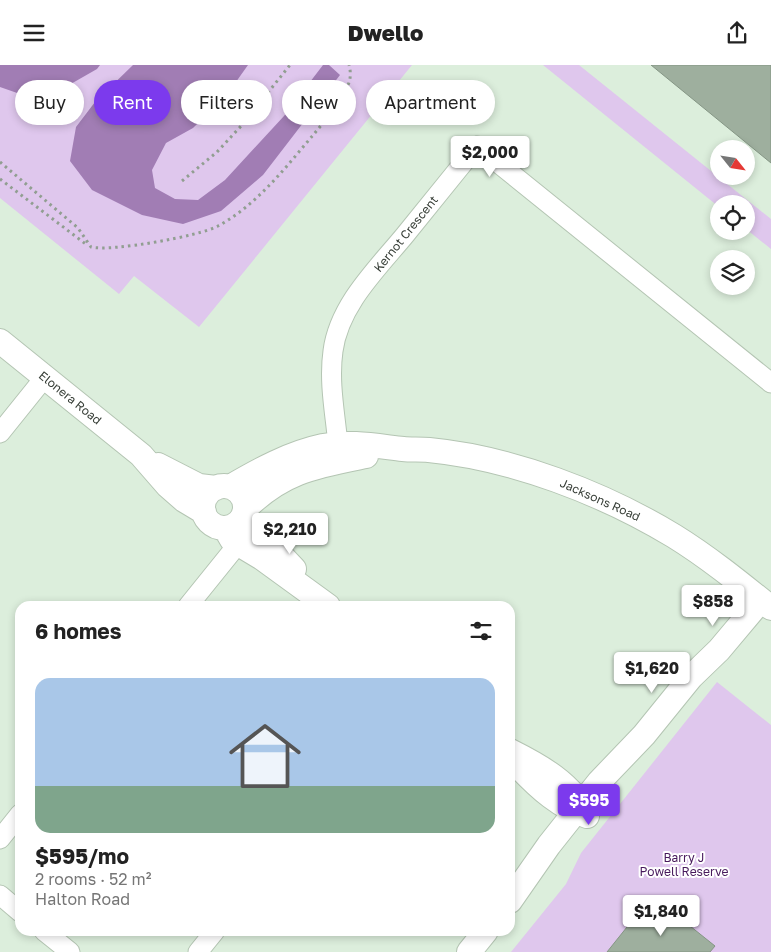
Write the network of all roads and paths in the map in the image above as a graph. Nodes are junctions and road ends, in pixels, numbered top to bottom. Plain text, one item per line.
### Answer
1 (290, 65) edge
2 (350, 65) edge
3 (0, 162) edge
4 (0, 179) edge
5 (182, 181) dead end
6 (91, 247) junction
7 (0, 341) edge
8 (45, 377) junction
9 (771, 383) edge
10 (0, 433) edge
11 (339, 453) junction
12 (141, 455) junction
13 (223, 487) junction
14 (204, 512) junction
15 (238, 524) junction
16 (760, 600) edge
17 (191, 601) edge
18 (321, 601) edge
19 (329, 601) edge
20 (515, 754) edge
21 (515, 762) edge
22 (581, 811) junction
23 (15, 820) edge
24 (0, 839) edge
25 (515, 894) edge
26 (0, 895) edge
27 (626, 898) dead end
28 (631, 902) dead end
29 (15, 907) edge
30 (50, 936) edge
31 (211, 936) edge
32 (482, 936) edge
33 (70, 952) edge
34 (198, 952) edge
35 (469, 952) edge

1 - 5 path
2 - 6 path
3 - 6 path
4 - 6 path
7 - 8 main road, Elonera Road
8 - 10 street
8 - 12 main road, Elonera Road
9 - 11 street, Kernot Crescent
11 - 13 main road, Jacksons Road
11 - 15 main road, Jacksons Road
11 - 16 main road, Jacksons Road
12 - 13 main road, Elonera Road
12 - 14 main road, Elonera Road
13 - 14 main road
13 - 15 main road
14 - 15 main road
15 - 17 street
15 - 18 main road
15 - 19 main road
16 - 22 main road
20 - 22 main road
21 - 22 main road
22 - 25 main road
23 - 24 street
26 - 29 street
27 - 28 path
30 - 33 street
31 - 34 street
32 - 35 main road

